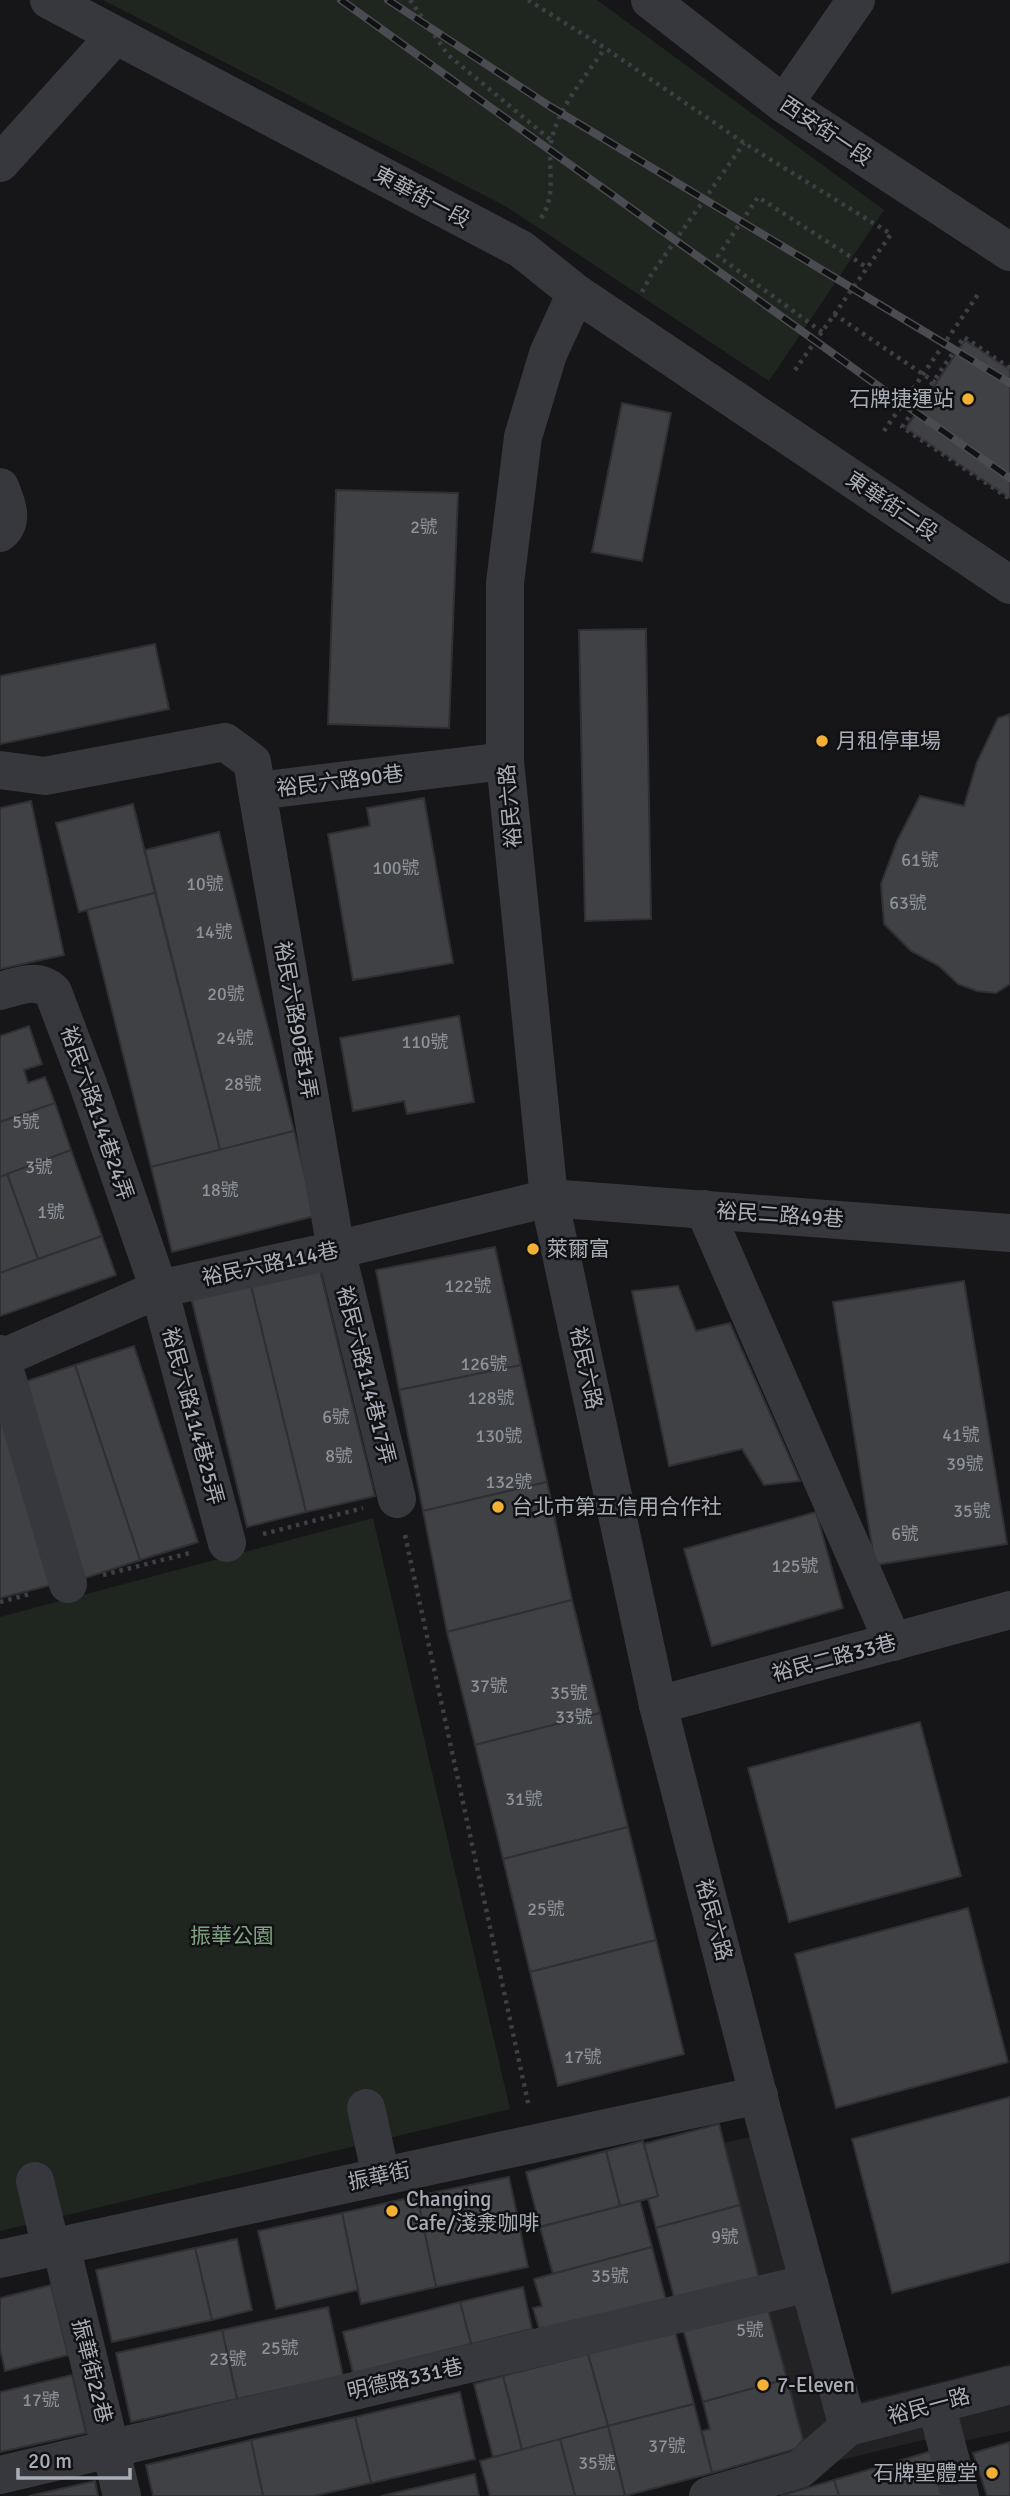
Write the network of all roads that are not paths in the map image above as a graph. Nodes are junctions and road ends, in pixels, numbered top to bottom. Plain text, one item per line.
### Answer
1 (49, 0) edge
2 (650, 0) edge
3 (856, 0) edge
4 (115, 36) junction
5 (785, 104) junction
6 (0, 163) edge
7 (1010, 252) edge
8 (576, 293) junction
9 (775, 427) joint
10 (0, 487) edge
11 (0, 533) edge
12 (1010, 585) edge
13 (505, 761) junction
14 (0, 770) edge
15 (257, 791) junction
16 (0, 991) edge
17 (549, 1198) junction
18 (704, 1209) junction
19 (1010, 1233) edge
20 (336, 1250) junction
21 (159, 1289) junction
22 (1, 1357) edge
23 (397, 1499) road end
24 (226, 1543) dead end
25 (68, 1584) dead end
26 (1010, 1610) edge
27 (893, 1642) junction
28 (658, 1705) junction
29 (759, 2095) junction
30 (366, 2108) dead end
31 (381, 2176) junction
32 (35, 2181) dead end
33 (56, 2247) junction
34 (0, 2259) edge
35 (809, 2283) junction
36 (1010, 2385) edge
37 (936, 2404) junction
38 (848, 2427) junction
39 (111, 2450) junction
40 (0, 2475) edge
41 (122, 2496) edge
42 (708, 2496) edge
43 (960, 2496) edge

1 - 4 street, 東華街一段
2 - 5 street, 西安街一段
3 - 5 street
4 - 6 street
4 - 8 street, 東華街一段
5 - 7 street, 西安街一段
8 - 9 street, 東華街一段
8 - 13 street, 裕民六路
9 - 12 street, 東華街二段
10 - 11 street
13 - 15 street, 裕民六路90巷
13 - 17 street, 裕民六路
14 - 15 street, 裕民六路90巷
15 - 20 street, 裕民六路90巷1弄
16 - 21 street, 裕民六路114巷24弄
17 - 18 street, 裕民二路49巷
17 - 20 street, 裕民六路114巷
17 - 28 street, 裕民六路
18 - 19 street, 裕民二路49巷
18 - 27 street
20 - 21 street, 裕民六路114巷
20 - 23 street, 裕民六路114巷17弄
21 - 22 street, 裕民六路114巷
21 - 24 street, 裕民六路114巷25弄
22 - 25 street
26 - 27 street, 裕民二路33巷
27 - 28 street, 裕民二路33巷
28 - 29 street, 裕民六路
29 - 31 street, 振華街
29 - 35 street, 裕民六路
30 - 31 street
31 - 33 street, 振華街
32 - 33 street, 振華街22巷
33 - 34 street, 振華街
33 - 39 street, 振華街22巷
35 - 38 street, 裕民六路
35 - 39 street, 明德路331巷
36 - 37 street, 裕民一路
37 - 38 street, 裕民一路
37 - 43 street
38 - 42 street
39 - 40 street, 明德路331巷
39 - 41 street, 振華街22巷

